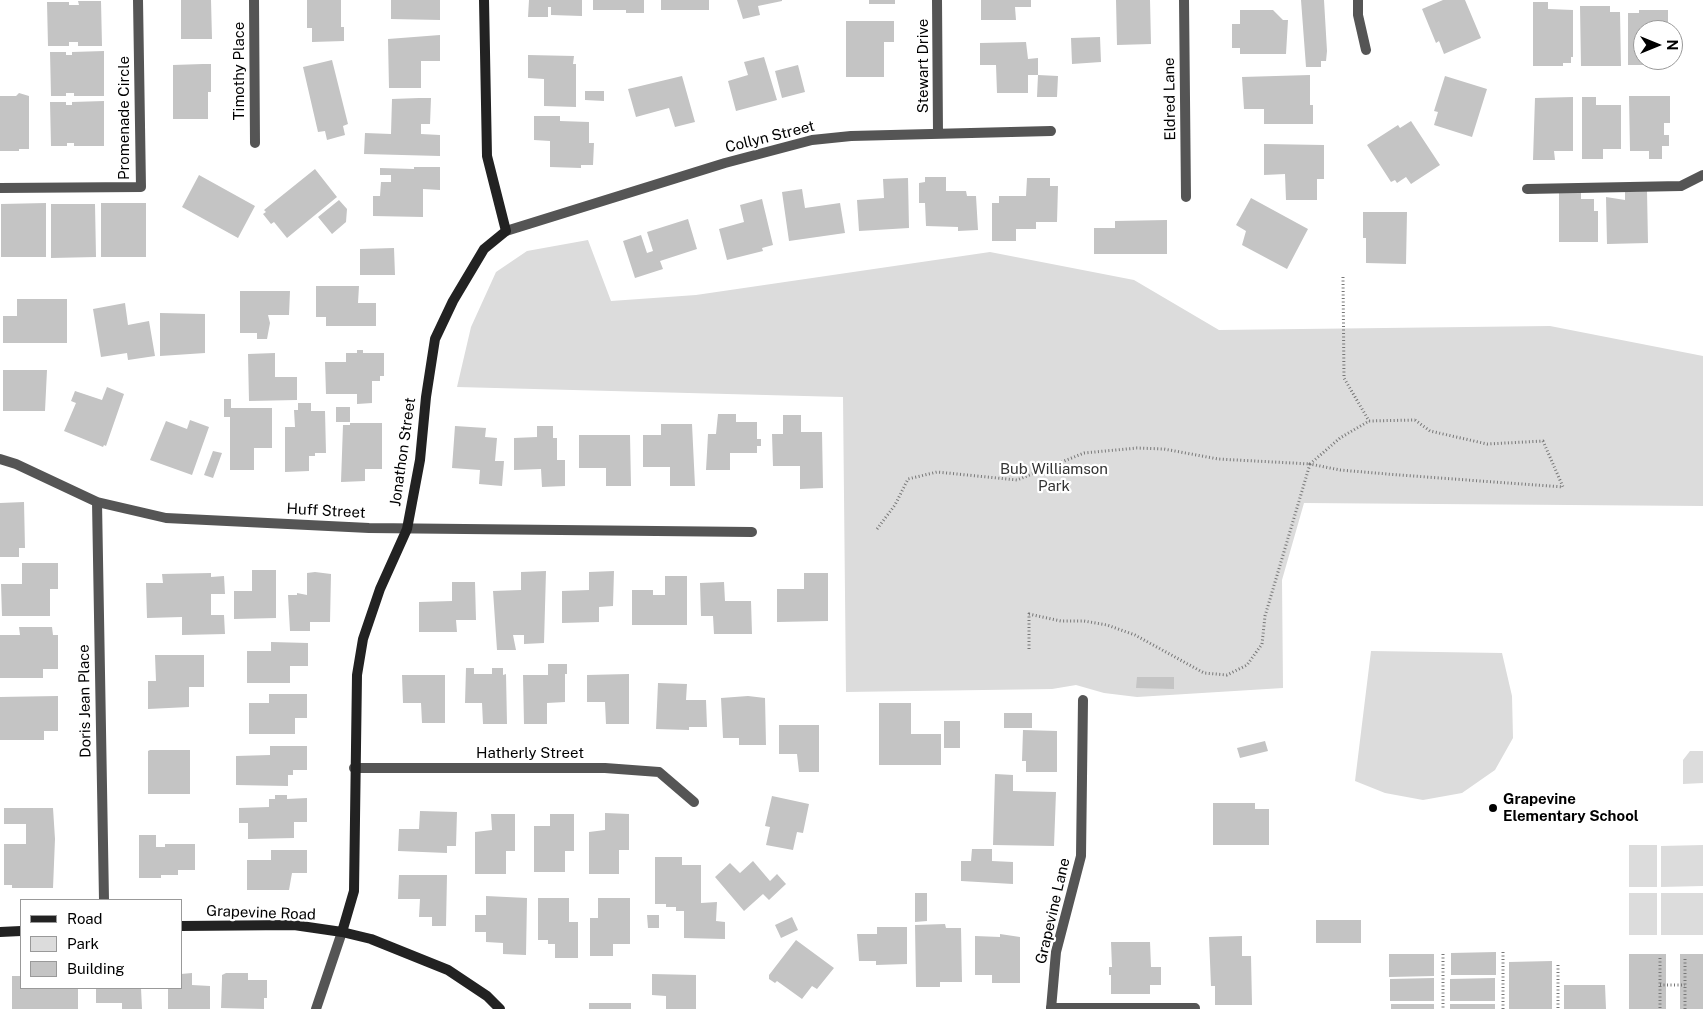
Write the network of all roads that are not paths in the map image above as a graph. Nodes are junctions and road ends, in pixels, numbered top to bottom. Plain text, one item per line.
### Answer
1 (138, 0) edge
2 (254, 0) edge
3 (484, 0) edge
4 (937, 0) edge
5 (1184, 0) edge
6 (1358, 0) edge
7 (1366, 50) dead end
8 (1051, 131) dead end
9 (938, 133) junction
10 (255, 143) dead end
11 (1703, 175) edge
12 (0, 188) edge
13 (1527, 189) dead end
14 (1186, 197) dead end
15 (506, 231) junction
16 (0, 459) edge
17 (97, 502) junction
18 (407, 529) junction
19 (752, 532) dead end
20 (1082, 700) dead end
21 (354, 768) junction
22 (694, 802) dead end
23 (104, 899) edge
24 (182, 926) edge
25 (20, 931) edge
26 (0, 932) edge
27 (342, 932) junction
28 (1194, 1008) edge
29 (316, 1009) edge
30 (500, 1009) edge
31 (1051, 1009) edge

1 - 12 street, Promenade Circle
2 - 10 street, Timothy Place
3 - 15 street
4 - 9 street, Stewart Drive
5 - 14 street, Eldred Lane
6 - 7 street
8 - 9 street, Collyn Street
9 - 15 street, Collyn Street
11 - 13 street
15 - 18 street, Jonathon Street
16 - 17 street, Huff Street
17 - 18 street, Huff Street
17 - 23 street, Doris Jean Place
18 - 19 street, Huff Street
18 - 21 street, Jonathon Street
20 - 31 street, Grapevine Lane
21 - 22 street, Hatherly Street
21 - 27 street, Jonathon Street
24 - 27 street, Grapevine Road
25 - 26 street
27 - 29 street, Jonathon Street
27 - 30 street, Grapevine Road
28 - 31 street

